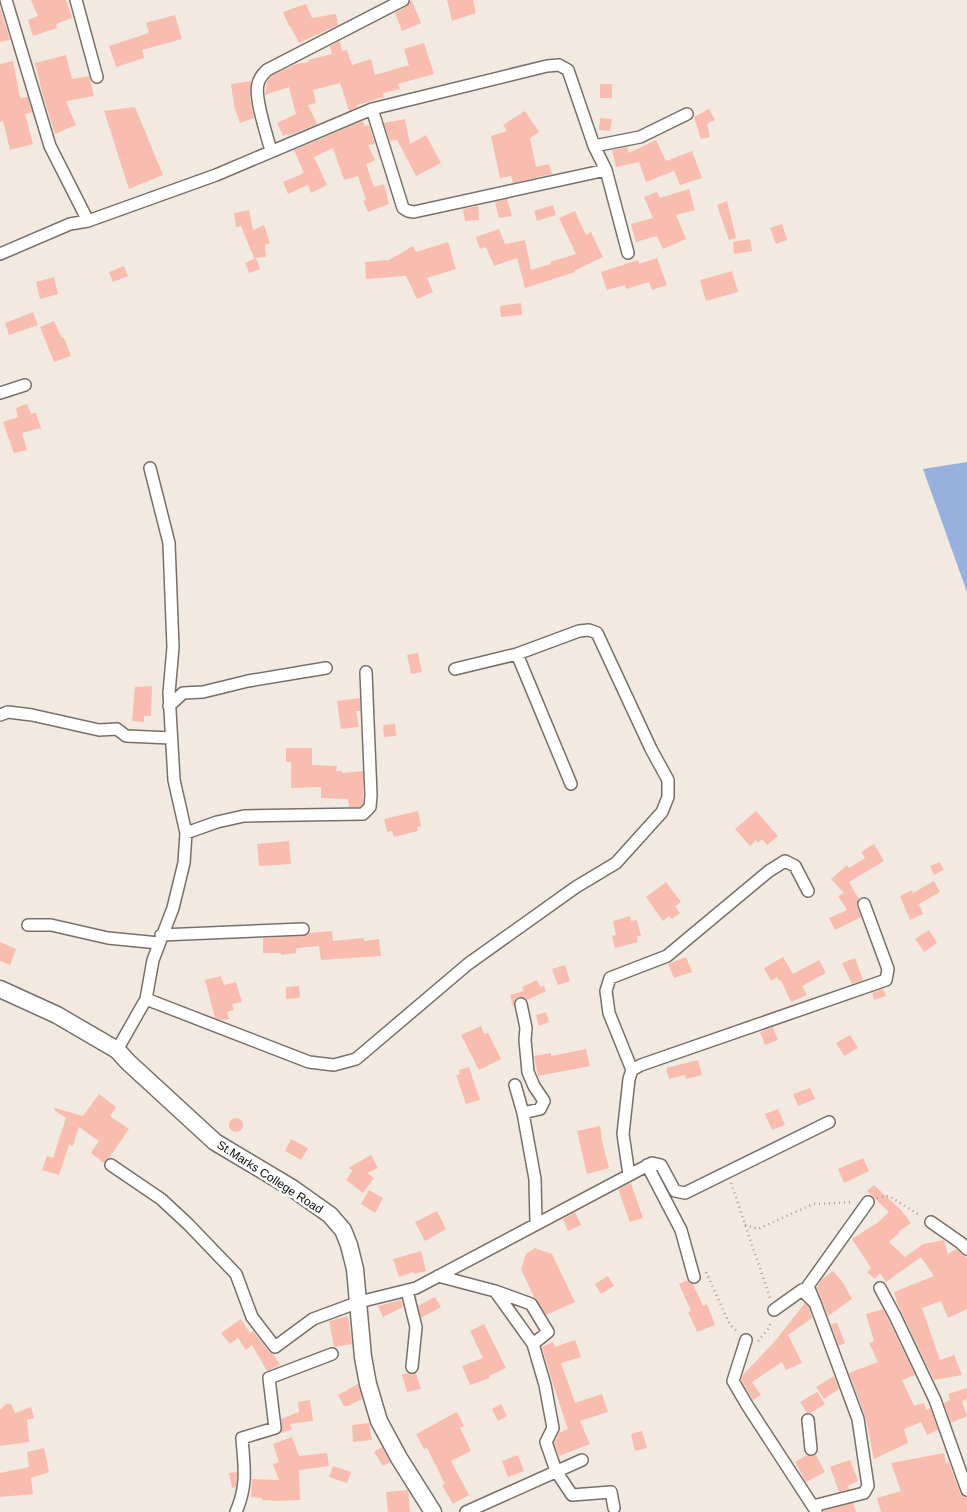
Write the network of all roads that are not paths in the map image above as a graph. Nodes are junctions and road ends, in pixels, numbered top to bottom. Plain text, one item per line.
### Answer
1 (6, 0) edge
2 (76, 0) edge
3 (403, 0) edge
4 (97, 77) dead end
5 (372, 109) junction
6 (687, 114) dead end
7 (594, 146) junction
8 (271, 151) junction
9 (606, 170) junction
10 (88, 221) junction
11 (628, 252) dead end
12 (0, 254) edge
13 (25, 385) dead end
14 (0, 393) edge
15 (150, 468) dead end
16 (518, 654) junction
17 (326, 668) dead end
18 (455, 669) dead end
19 (366, 672) dead end
20 (169, 706) junction
21 (0, 714) edge
22 (171, 738) junction
23 (571, 784) dead end
24 (186, 832) junction
25 (808, 891) dead end
26 (864, 904) dead end
27 (28, 925) dead end
28 (302, 929) dead end
29 (160, 939) junction
30 (0, 989) edge
31 (146, 999) junction
32 (521, 1004) dead end
33 (117, 1050) junction
34 (632, 1070) junction
35 (515, 1085) dead end
36 (522, 1113) junction
37 (829, 1122) dead end
38 (111, 1165) dead end
39 (647, 1165) junction
40 (629, 1175) junction
41 (868, 1202) road end
42 (931, 1222) road end
43 (536, 1224) junction
44 (967, 1250) edge
45 (438, 1276) junction
46 (694, 1277) dead end
47 (880, 1288) dead end
48 (407, 1291) junction
49 (495, 1291) junction
50 (359, 1302) junction
51 (815, 1303) junction
52 (774, 1310) road end
53 (746, 1340) road end
54 (533, 1344) junction
55 (332, 1354) dead end
56 (412, 1367) dead end
57 (808, 1420) dead end
58 (811, 1449) dead end
59 (582, 1460) dead end
60 (556, 1471) junction
61 (967, 1490) edge
62 (614, 1508) dead end
63 (815, 1509) edge
64 (236, 1512) edge
65 (433, 1512) edge
66 (466, 1512) edge

1 - 10 street
2 - 4 street
3 - 8 street
5 - 7 street
5 - 8 street
5 - 9 street
6 - 7 street
7 - 9 street
8 - 10 street
9 - 11 street
10 - 12 street
13 - 14 street
15 - 20 street
16 - 18 street
16 - 23 street
16 - 31 street
17 - 20 street
19 - 24 street
20 - 22 street
21 - 22 street
22 - 24 street
24 - 29 street
25 - 34 street
26 - 34 street
27 - 29 street
28 - 29 street
29 - 31 street
30 - 33 main road, St.Marks College Road
31 - 33 street
32 - 36 street
33 - 50 main road, St.Marks College Road
34 - 40 street
35 - 36 street
36 - 43 street
37 - 39 street
38 - 50 street
39 - 40 street
39 - 46 street
40 - 43 street
41 - 51 street
42 - 44 street
43 - 45 street
45 - 48 street
45 - 49 street
47 - 61 street
48 - 50 street
48 - 56 street
49 - 54 street
49 - 54 street
50 - 65 main road, St.Marks College Road
51 - 52 street
51 - 63 street
53 - 63 street
54 - 60 street
55 - 64 street
57 - 58 street
59 - 60 street
60 - 62 street
60 - 66 street

